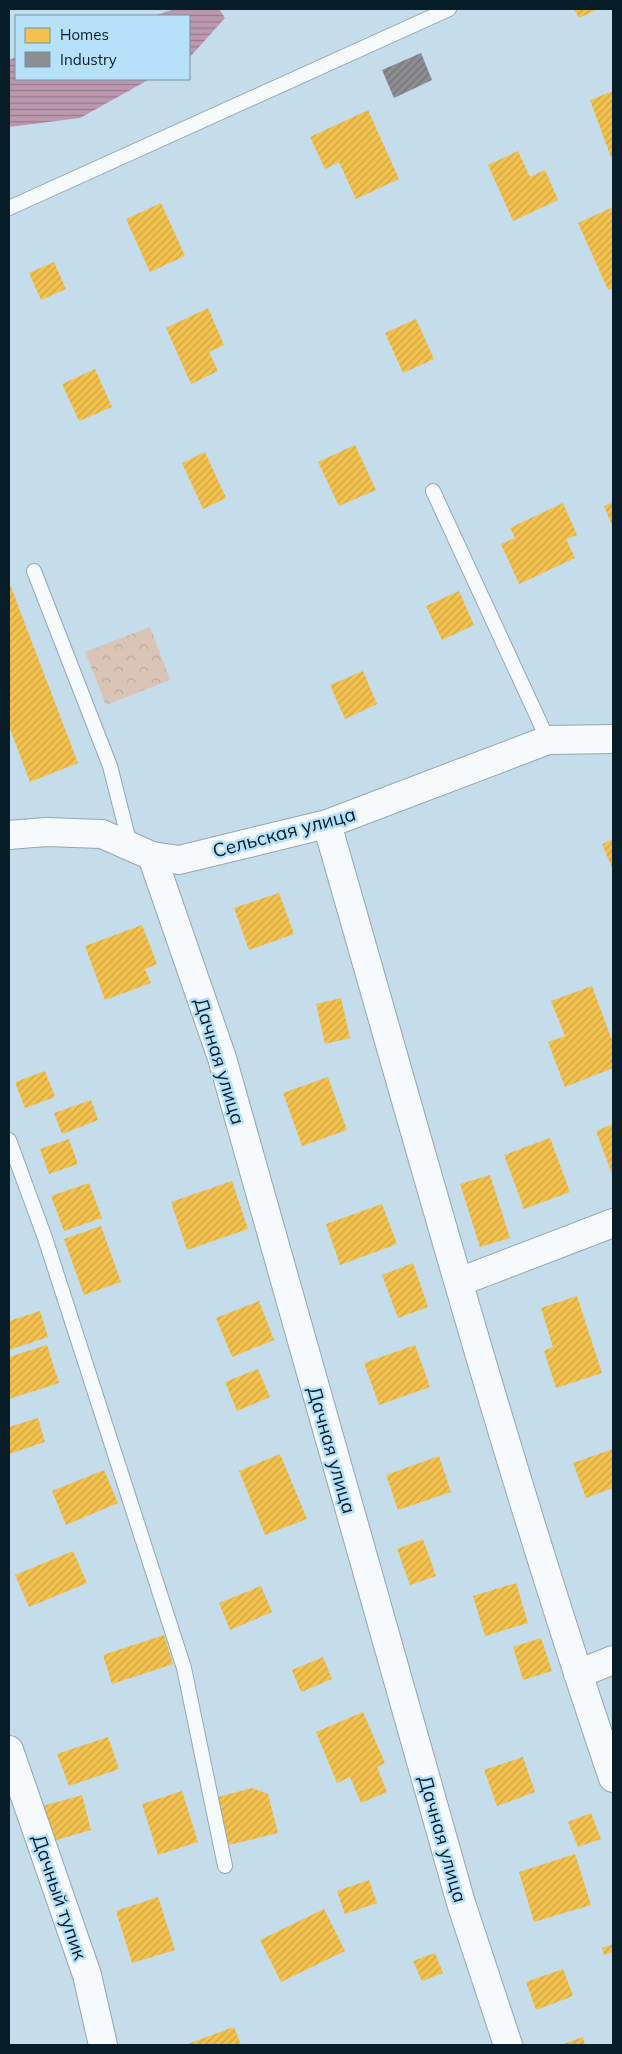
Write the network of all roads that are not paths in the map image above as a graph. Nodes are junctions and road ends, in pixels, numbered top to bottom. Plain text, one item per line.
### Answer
1 (449, 9) edge
2 (9, 208) edge
3 (433, 491) dead end
4 (34, 571) dead end
5 (613, 739) edge
6 (548, 740) junction
7 (327, 824) junction
8 (9, 835) edge
9 (141, 851) junction
10 (9, 1140) edge
11 (613, 1223) edge
12 (459, 1282) junction
13 (613, 1660) edge
14 (578, 1674) junction
15 (9, 1750) edge
16 (613, 1778) edge
17 (225, 1866) dead end
18 (103, 2045) edge
19 (508, 2045) edge

1 - 2 lane
3 - 6 lane
4 - 9 lane
5 - 6 street, Сельская улица
6 - 7 street, Сельская улица
7 - 9 street, Сельская улица
7 - 12 street
8 - 9 street, Сельская улица
9 - 19 street, Дачная улица
10 - 17 lane
11 - 12 street
12 - 14 street
13 - 14 street
14 - 16 street
15 - 18 street, Дачный тупик

